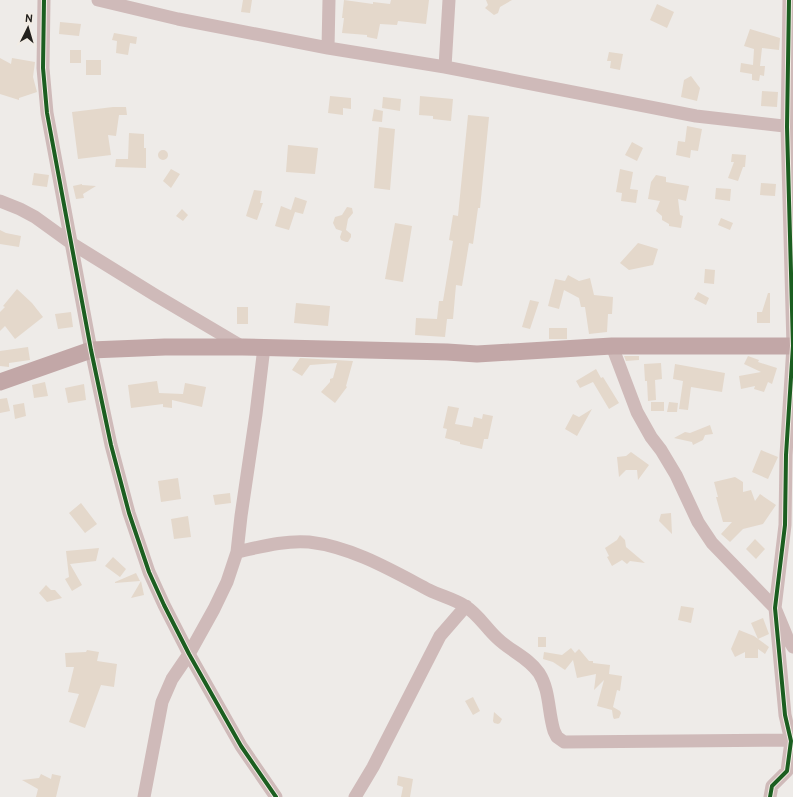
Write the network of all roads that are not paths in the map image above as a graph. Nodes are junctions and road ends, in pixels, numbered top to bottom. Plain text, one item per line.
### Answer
1 (44, 0) edge
2 (98, 0) edge
3 (329, 0) edge
4 (449, 0) edge
5 (789, 0) edge
6 (328, 48) junction
7 (445, 66) junction
8 (790, 127) edge
9 (0, 201) edge
10 (71, 243) junction
11 (612, 346) junction
12 (793, 346) edge
13 (243, 347) junction
14 (264, 347) junction
15 (91, 350) junction
16 (0, 382) edge
17 (237, 552) junction
18 (466, 606) junction
19 (776, 608) junction
20 (793, 647) edge
21 (189, 654) junction
22 (792, 740) edge
23 (144, 797) edge
24 (276, 797) edge
25 (356, 797) edge
26 (770, 797) edge

1 - 10 street
2 - 6 street
3 - 6 street
4 - 7 street
5 - 8 street
6 - 7 street
7 - 8 street
8 - 12 street
9 - 10 street
10 - 13 street
10 - 15 street
11 - 12 main road
11 - 14 main road
11 - 19 street
12 - 19 street
13 - 14 main road
13 - 15 main road
14 - 17 street
15 - 16 main road
15 - 21 street
17 - 18 street
17 - 21 street
18 - 22 street
18 - 25 street
19 - 20 street
19 - 22 street
21 - 23 street
21 - 24 street
22 - 26 street

